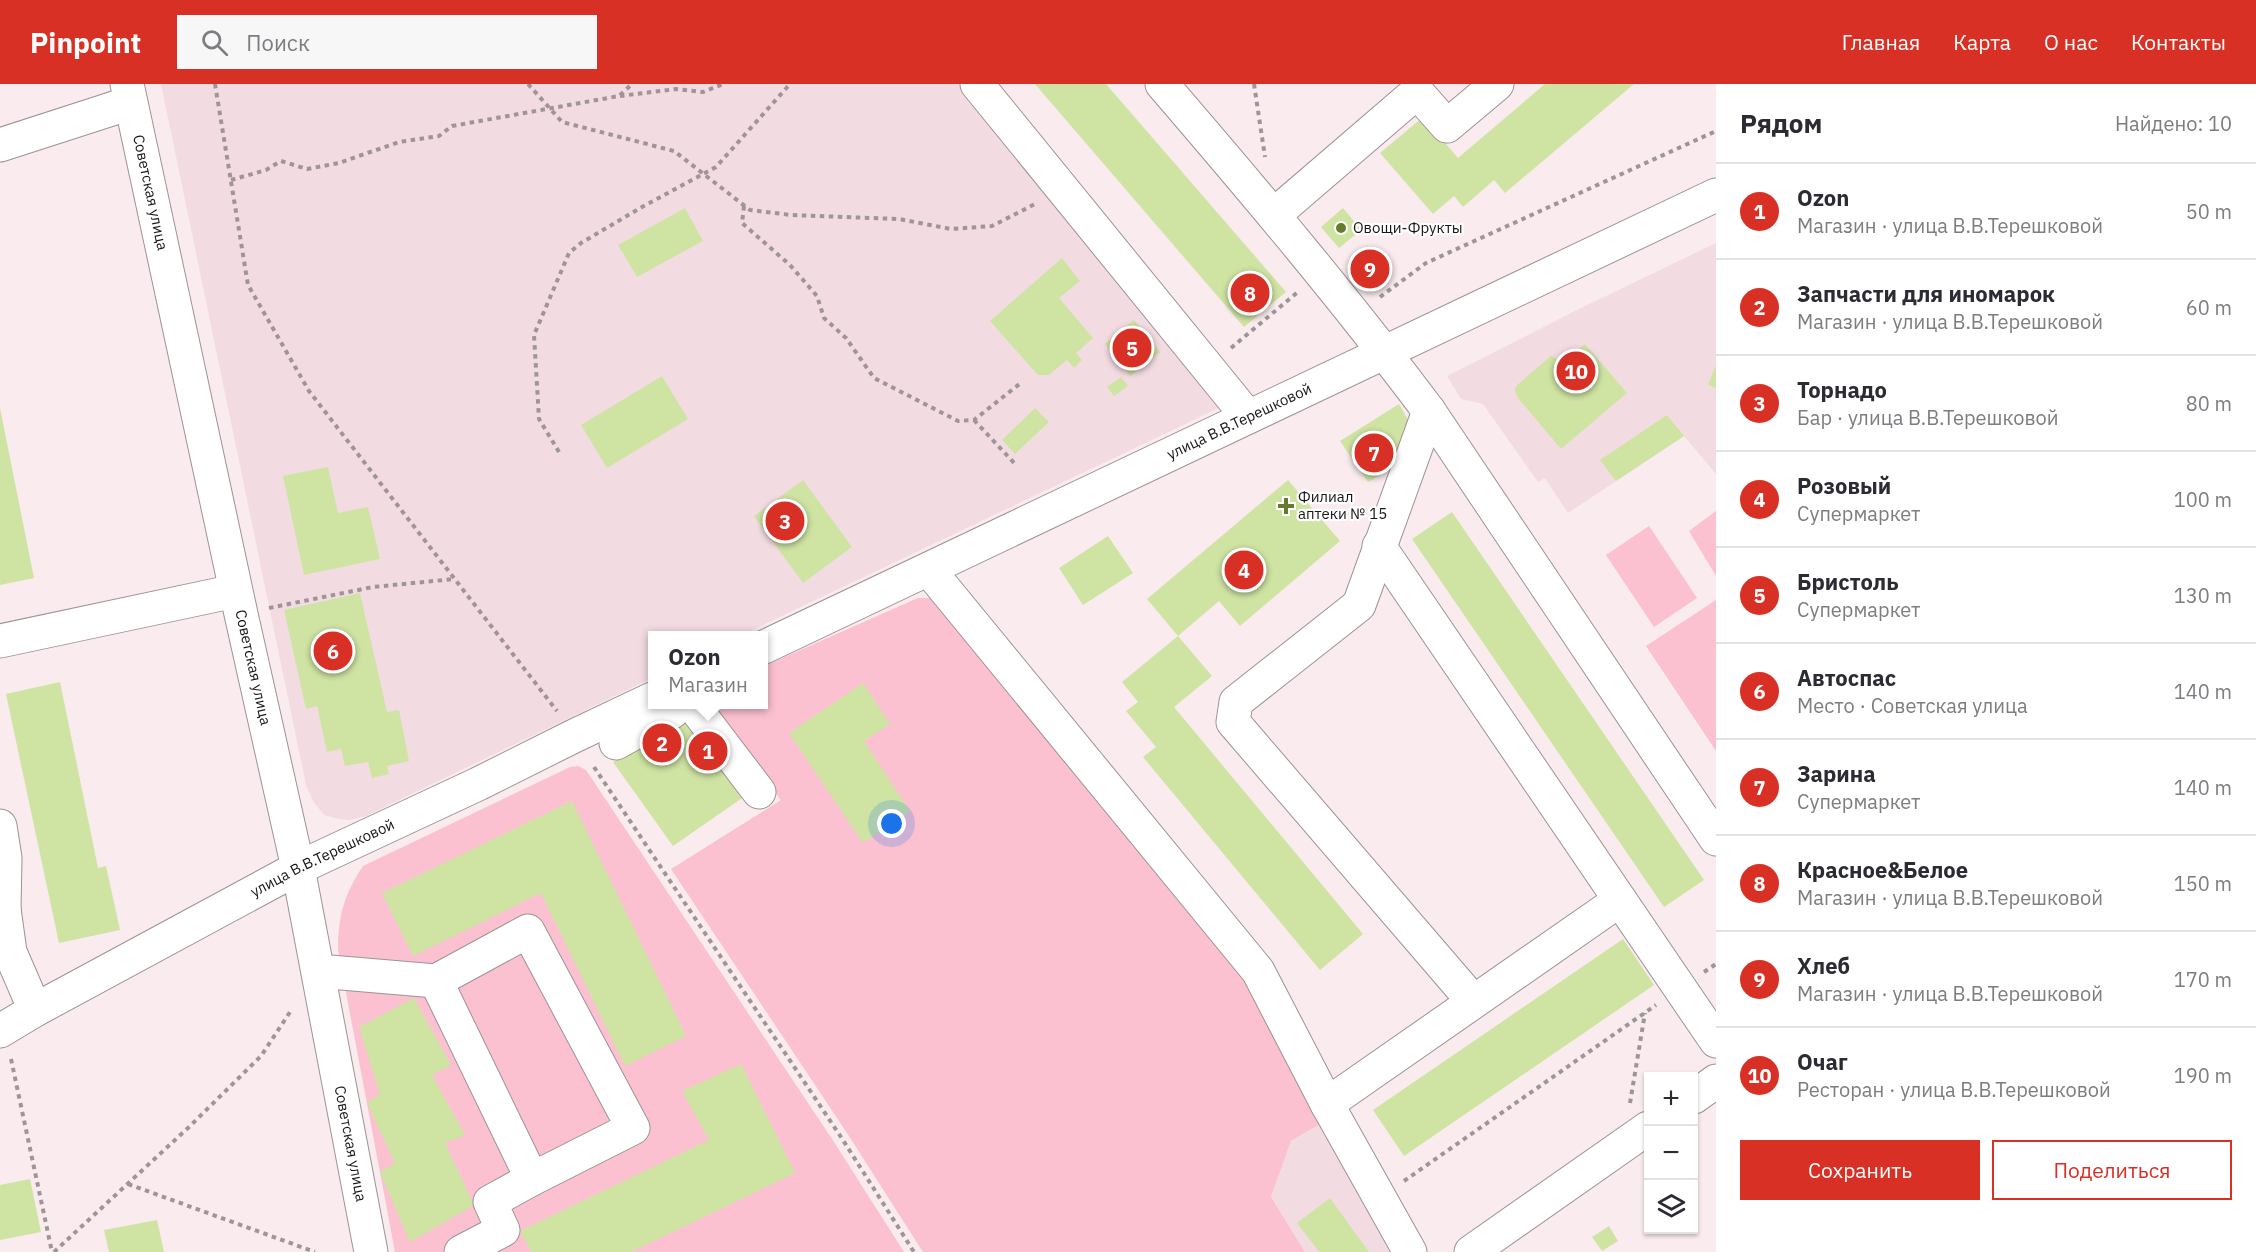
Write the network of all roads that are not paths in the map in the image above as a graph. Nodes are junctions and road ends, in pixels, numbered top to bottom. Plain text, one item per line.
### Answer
1 (977, 84) edge
2 (1162, 84) edge
3 (1497, 84) edge
4 (128, 94) edge
5 (0, 145) edge
6 (1716, 195) edge
7 (1274, 215) junction
8 (1385, 352) junction
9 (1429, 411) junction
10 (1248, 417) junction
11 (1379, 546) junction
12 (929, 570) junction
13 (238, 603) junction
14 (0, 641) edge
15 (768, 645) edge
16 (648, 701) edge
17 (681, 709) edge
18 (692, 709) edge
19 (616, 742) dead end
20 (759, 792) dead end
21 (0, 826) edge
22 (1715, 836) edge
23 (298, 868) junction
24 (1620, 900) junction
25 (2, 909) edge
26 (318, 971) junction
27 (436, 981) junction
28 (1473, 1001) junction
29 (35, 1010) junction
30 (2, 1030) edge
31 (1716, 1041) edge
32 (1716, 1081) edge
33 (1698, 1094) edge
34 (1327, 1104) junction
35 (1636, 1137) edge
36 (532, 1179) junction
37 (371, 1252) edge
38 (461, 1252) edge
39 (1410, 1252) edge
40 (1471, 1252) edge

1 - 10 street
2 - 7 street
3 - 7 street
4 - 5 street
4 - 13 street, Советская улица
6 - 8 street, улица В.В.Терешковой
7 - 8 street
8 - 9 street
8 - 10 street, улица В.В.Терешковой
9 - 11 street
9 - 22 street
10 - 12 street, улица В.В.Терешковой
11 - 24 street
11 - 28 street
12 - 15 street, улица В.В.Терешковой
12 - 34 street
13 - 14 street
13 - 23 street, Советская улица
16 - 23 street, улица В.В.Терешковой
17 - 19 street
18 - 20 street
21 - 25 street
23 - 26 street, Советская улица
23 - 29 street, улица В.В.Терешковой
24 - 28 street
24 - 31 street
25 - 29 street
26 - 27 street
26 - 37 street, Советская улица
27 - 36 street
27 - 36 street
28 - 34 street
29 - 30 street, улица В.В.Терешковой
32 - 33 street
34 - 39 street
35 - 40 street
36 - 38 street

